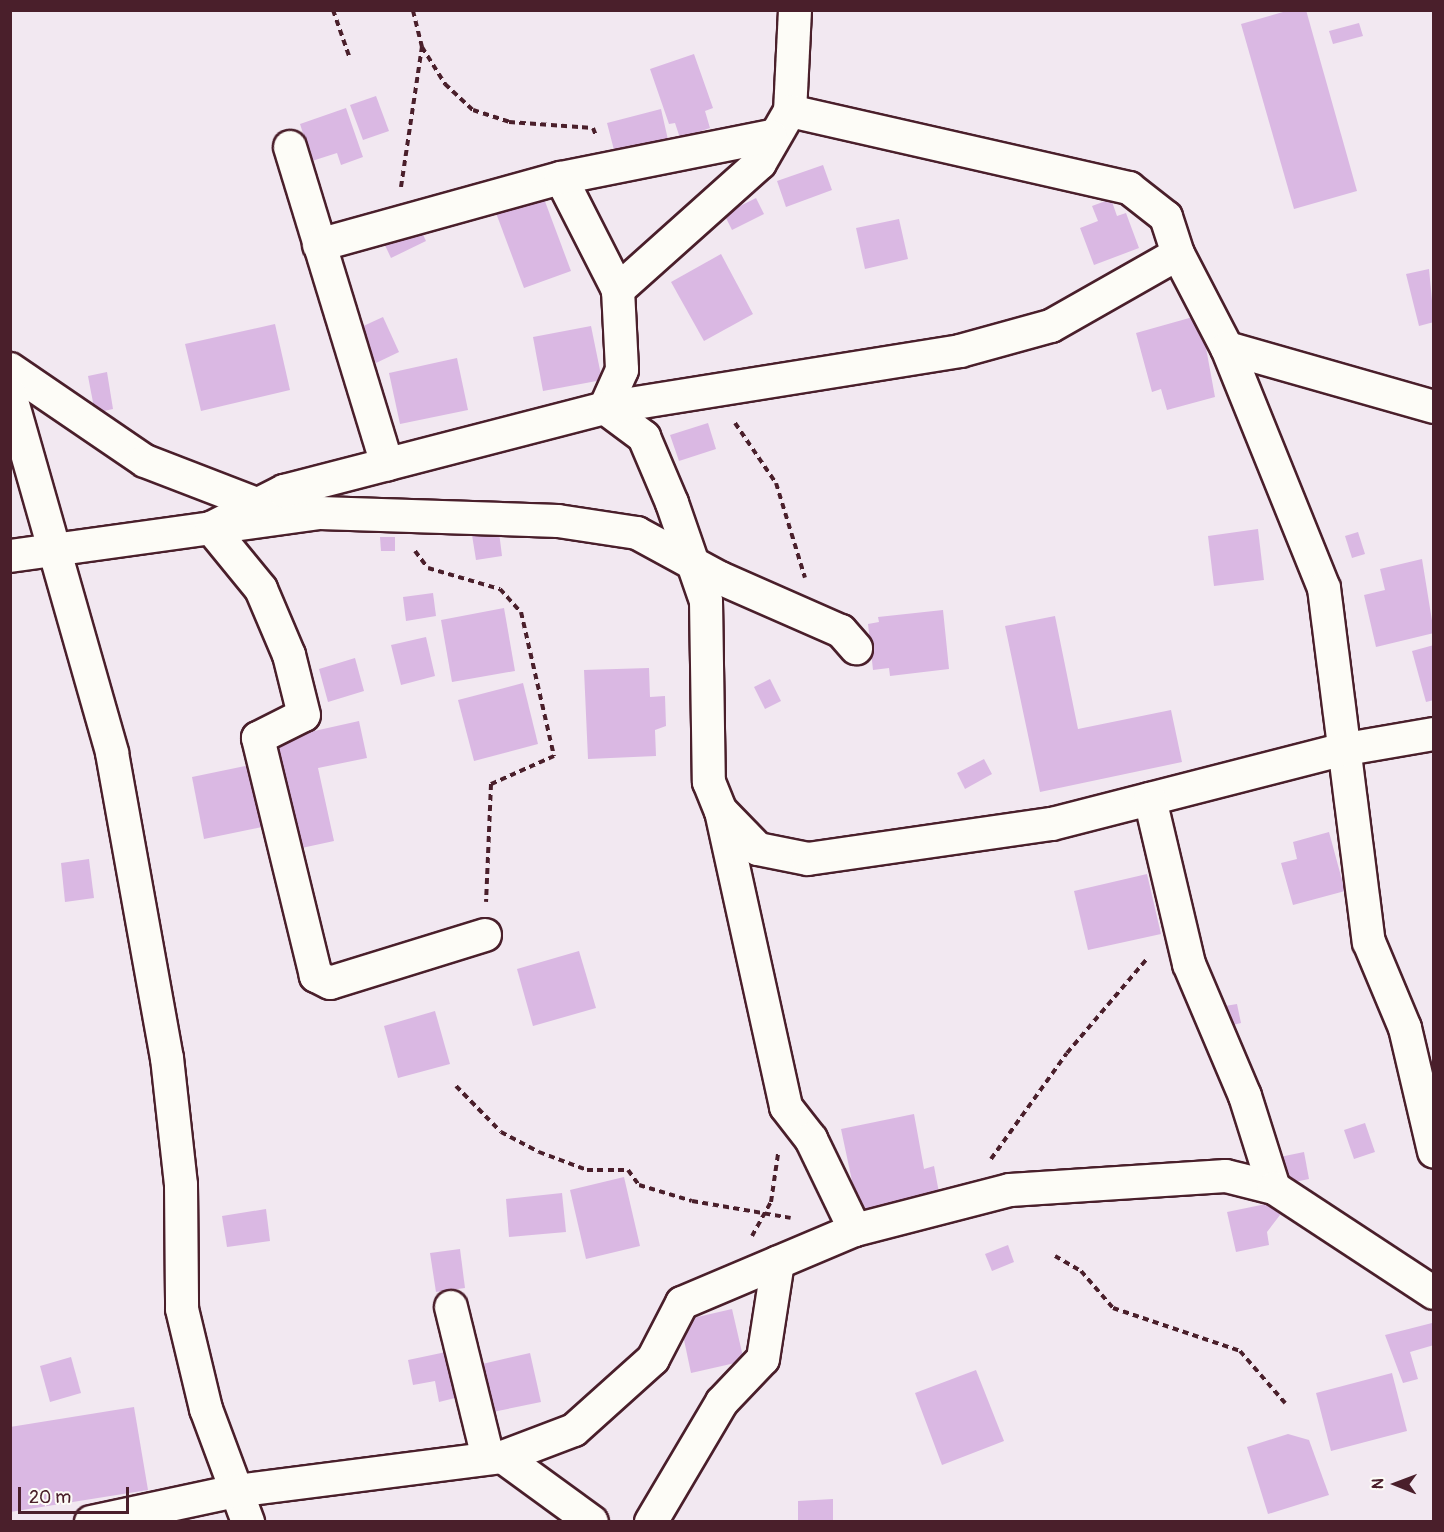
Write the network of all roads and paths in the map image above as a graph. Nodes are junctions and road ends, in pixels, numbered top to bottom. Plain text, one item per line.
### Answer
1 (333, 10) edge
2 (413, 10) edge
3 (795, 10) edge
4 (422, 47) junction
5 (349, 56) dead end
6 (790, 111) junction
7 (771, 136) junction
8 (290, 147) dead end
9 (607, 169) junction
10 (561, 178) junction
11 (396, 222) junction
12 (319, 245) junction
13 (1178, 254) junction
14 (618, 290) junction
15 (1227, 348) junction
16 (10, 369) edge
17 (728, 388) junction
18 (10, 394) edge
19 (1434, 407) edge
20 (605, 408) junction
21 (387, 465) junction
22 (259, 505) junction
23 (386, 515) junction
24 (211, 528) junction
25 (52, 549) junction
26 (10, 556) edge
27 (692, 562) junction
28 (817, 619) junction
29 (856, 648) dead end
30 (1434, 734) edge
31 (1341, 750) junction
32 (1150, 799) junction
33 (721, 811) junction
34 (485, 935) joint
35 (1146, 960) dead end
36 (456, 1086) dead end
37 (786, 1107) junction
38 (1434, 1152) edge
39 (989, 1162) dead end
40 (1274, 1188) junction
41 (762, 1216) junction
42 (852, 1224) junction
43 (1055, 1256) dead end
44 (778, 1262) junction
45 (748, 1275) junction
46 (1434, 1293) edge
47 (451, 1307) dead end
48 (1285, 1403) dead end
49 (495, 1457) junction
50 (236, 1491) junction
51 (91, 1521) edge
52 (248, 1521) edge
53 (592, 1521) edge
54 (651, 1521) edge

1 - 5 path
2 - 4 path
3 - 6 street
4 - 9 path
4 - 11 path
6 - 7 street
6 - 13 street
7 - 9 street
7 - 14 street
8 - 12 street
9 - 10 street
10 - 11 street
10 - 14 street
11 - 12 street
12 - 21 street
13 - 15 street
13 - 17 street
14 - 20 street
15 - 19 street
15 - 31 street
16 - 22 street
17 - 20 street
17 - 28 path
18 - 25 street
20 - 21 street
20 - 27 street
21 - 22 street
22 - 24 street
23 - 24 street
23 - 27 street
23 - 34 path
24 - 25 street
24 - 34 street
25 - 26 street
25 - 50 street
27 - 28 street
27 - 33 street
28 - 29 street
30 - 31 street
31 - 32 street
31 - 38 street
32 - 33 street
32 - 40 street
33 - 37 street
35 - 39 path
36 - 41 path
37 - 41 path
37 - 42 street
40 - 42 street
40 - 46 street
41 - 42 path
41 - 45 path
42 - 44 street
43 - 48 path
44 - 45 street
44 - 54 street
45 - 49 street
47 - 49 street
49 - 50 street
49 - 53 street
50 - 51 street
50 - 52 street

